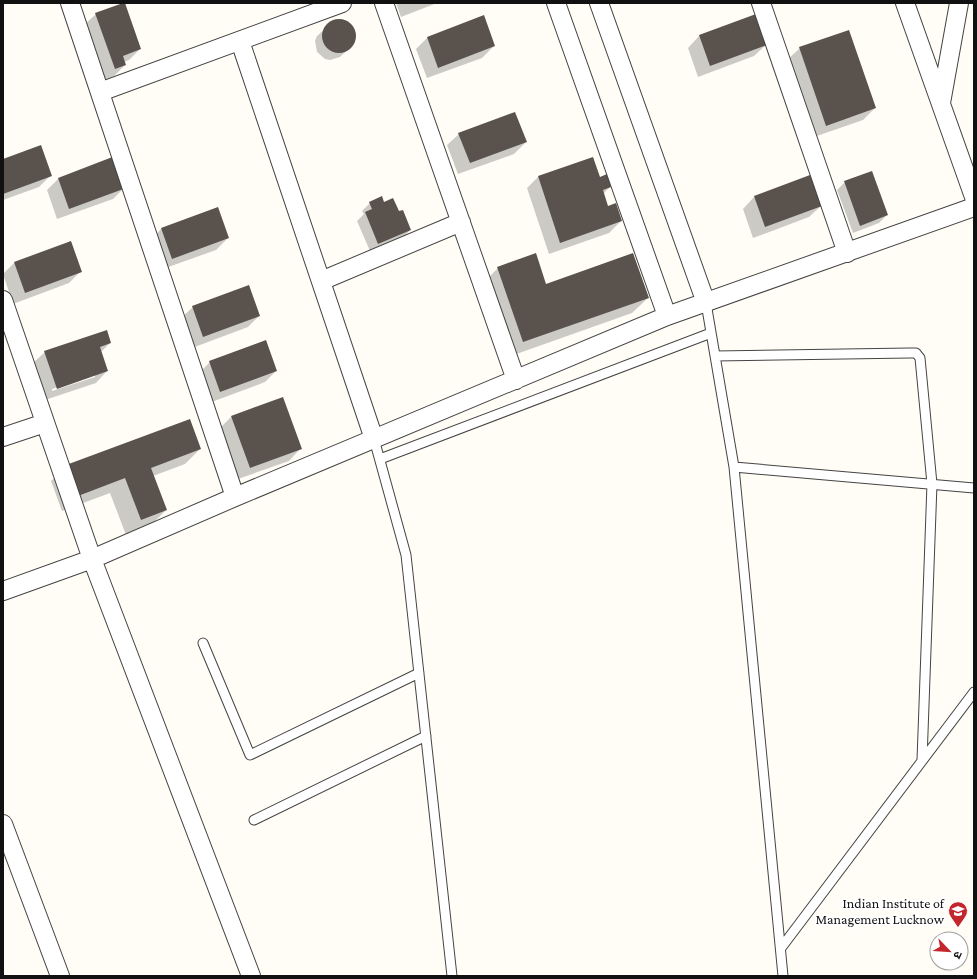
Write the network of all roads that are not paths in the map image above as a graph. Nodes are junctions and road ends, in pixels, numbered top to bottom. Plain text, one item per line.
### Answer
1 (70, 3) edge
2 (342, 3) edge
3 (384, 3) edge
4 (556, 3) edge
5 (599, 3) edge
6 (761, 3) edge
7 (905, 3) edge
8 (959, 3) edge
9 (240, 41) junction
10 (100, 92) junction
11 (941, 105) junction
12 (974, 197) edge
13 (974, 207) edge
14 (461, 222) junction
15 (847, 253) junction
16 (321, 281) junction
17 (3, 300) edge
18 (706, 303) junction
19 (667, 316) junction
20 (711, 333) junction
21 (715, 356) junction
22 (516, 380) junction
23 (45, 423) junction
24 (3, 437) edge
25 (374, 439) junction
26 (380, 459) junction
27 (734, 467) junction
28 (932, 484) junction
29 (974, 488) edge
30 (235, 497) junction
31 (92, 559) junction
32 (3, 591) edge
33 (203, 643) dead end
34 (419, 673) junction
35 (974, 692) edge
36 (426, 736) junction
37 (922, 760) junction
38 (254, 820) dead end
39 (3, 824) edge
40 (781, 948) junction
41 (60, 976) edge
42 (251, 976) edge
43 (452, 976) edge
44 (783, 976) edge

1 - 10 street
2 - 9 street
3 - 14 street
4 - 19 street
5 - 18 street
6 - 15 street
7 - 11 street
8 - 11 street
9 - 10 street
9 - 16 street
10 - 30 street
11 - 12 street
13 - 15 street
14 - 16 street
14 - 22 street
15 - 18 street
16 - 25 street
17 - 23 street
18 - 19 street
18 - 20 lane
19 - 22 street
20 - 21 lane
20 - 26 lane
21 - 27 lane
21 - 28 lane
22 - 25 street
23 - 24 street
23 - 31 street
25 - 26 lane
25 - 30 street
26 - 34 lane
27 - 28 lane
27 - 40 lane
28 - 29 lane
28 - 37 lane
30 - 31 street
31 - 32 street
31 - 42 street
33 - 34 lane
34 - 36 lane
35 - 37 lane
36 - 38 lane
36 - 43 lane
37 - 40 lane
39 - 41 street
40 - 44 lane

